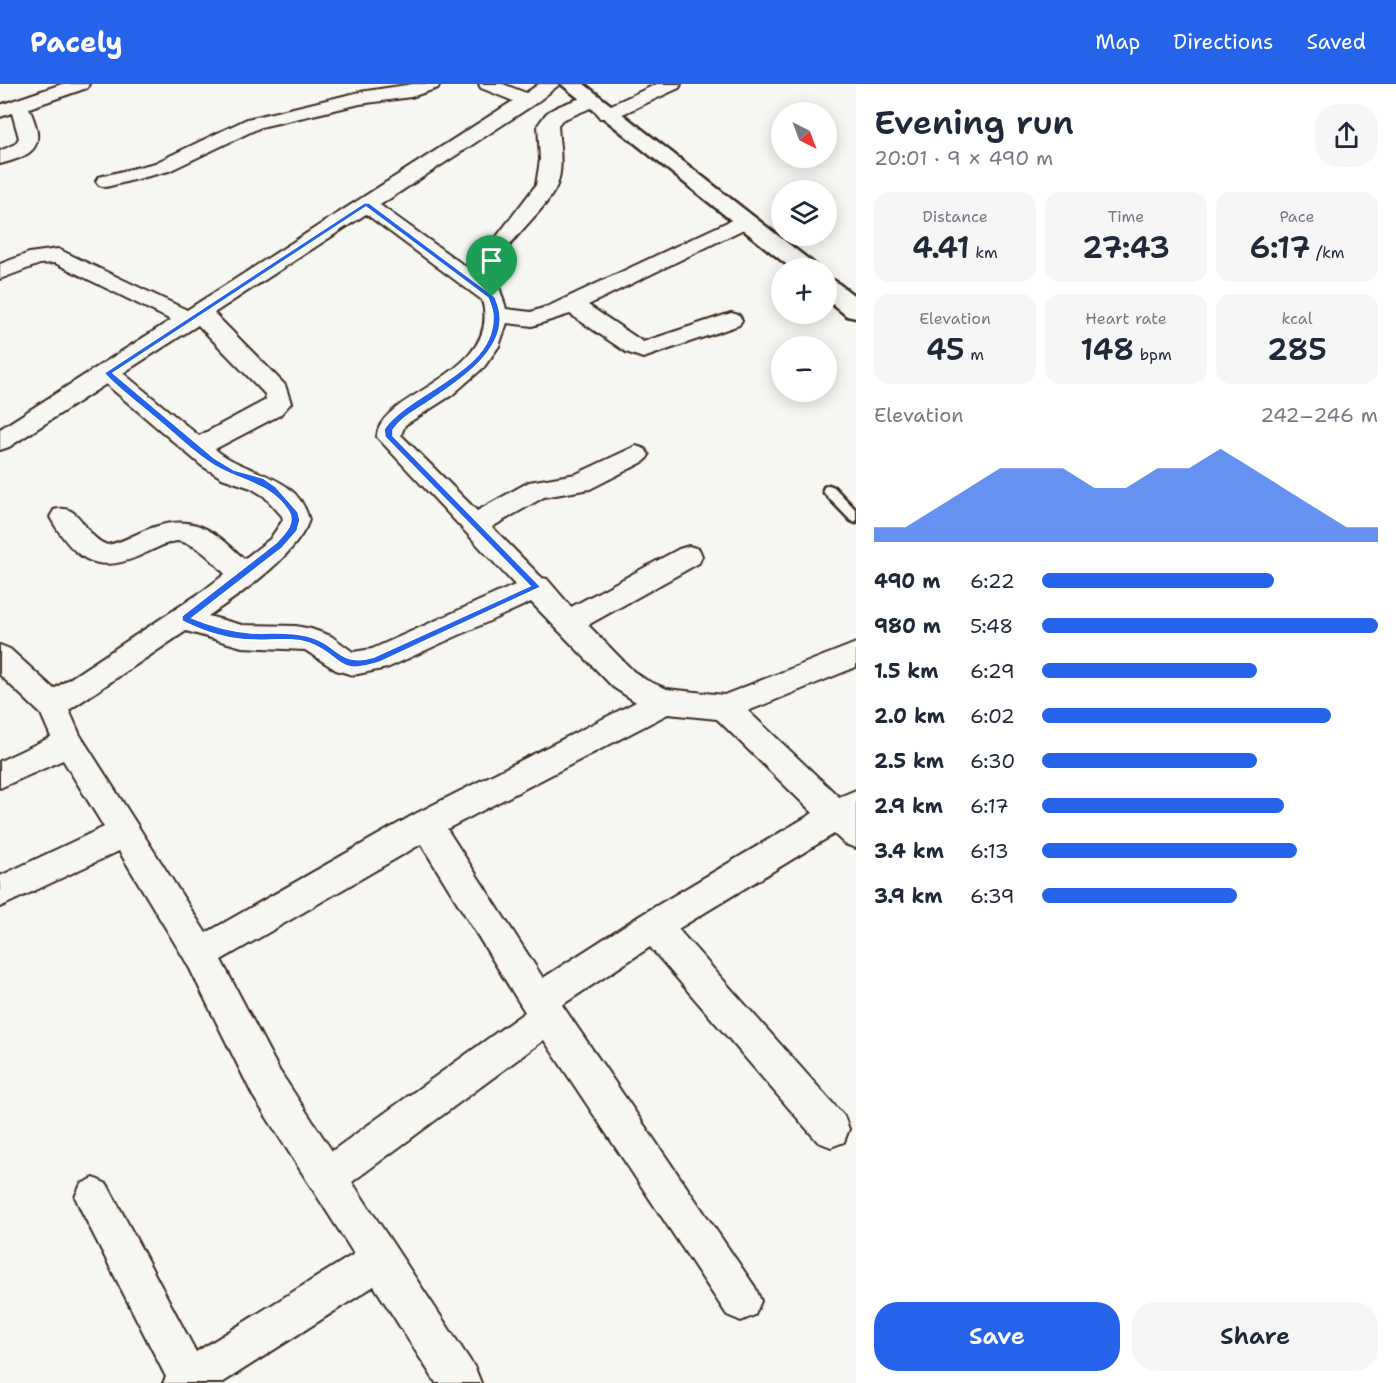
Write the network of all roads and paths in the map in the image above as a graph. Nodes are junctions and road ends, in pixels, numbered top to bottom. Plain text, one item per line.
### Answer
1 (80, 84) edge
2 (431, 84) edge
3 (488, 84) edge
4 (551, 84) edge
5 (571, 84) edge
6 (672, 84) edge
7 (52, 88) edge
8 (524, 101) junction
9 (599, 107) junction
10 (9, 108) edge
11 (550, 121) junction
12 (0, 158) edge
13 (106, 181) dead end
14 (366, 204) junction
15 (745, 221) junction
16 (792, 258) edge
17 (0, 272) edge
18 (837, 295) edge
19 (571, 304) junction
20 (494, 306) junction
21 (856, 310) edge
22 (195, 316) junction
23 (731, 320) dead end
24 (108, 373) junction
25 (0, 441) edge
26 (197, 448) junction
27 (636, 455) dead end
28 (829, 490) dead end
29 (63, 517) dead end
30 (856, 518) edge
31 (475, 524) junction
32 (689, 556) dead end
33 (243, 574) junction
34 (537, 587) junction
35 (185, 619) junction
36 (569, 622) junction
37 (856, 655) edge
38 (0, 657) edge
39 (665, 701) junction
40 (52, 706) junction
41 (725, 707) junction
42 (69, 743) junction
43 (0, 775) edge
44 (849, 818) edge
45 (426, 824) junction
46 (124, 833) junction
47 (0, 892) edge
48 (652, 926) junction
49 (200, 954) junction
50 (543, 1009) junction
51 (831, 1129) dead end
52 (327, 1177) junction
53 (94, 1197) dead end
54 (381, 1259) junction
55 (741, 1300) dead end
56 (186, 1382) edge
57 (460, 1383) edge

1 - 7 street
2 - 13 street
3 - 8 street
4 - 8 street
5 - 9 main road
6 - 9 street
7 - 10 street
8 - 11 street
8 - 14 street
9 - 11 street
9 - 15 main road
10 - 12 street
11 - 20 street
14 - 20 street
14 - 22 street
15 - 16 main road
15 - 19 street
17 - 22 street
18 - 21 main road
19 - 20 street
19 - 23 street
20 - 31 street
22 - 24 street
22 - 26 street
24 - 25 street
24 - 26 street
26 - 33 street
27 - 31 street
28 - 30 lane
29 - 33 street
31 - 34 street
32 - 36 street
33 - 35 street
34 - 35 street
34 - 36 street
35 - 40 street
36 - 39 street
37 - 41 street
38 - 40 street
39 - 41 street
39 - 45 street
40 - 42 street
41 - 44 street
42 - 43 street
42 - 46 street
44 - 48 street
45 - 49 street
45 - 50 street
46 - 47 street
46 - 49 street
48 - 50 street
48 - 51 street
49 - 52 street
50 - 52 street
50 - 55 street
52 - 54 street
53 - 56 street
54 - 56 street
54 - 57 street

